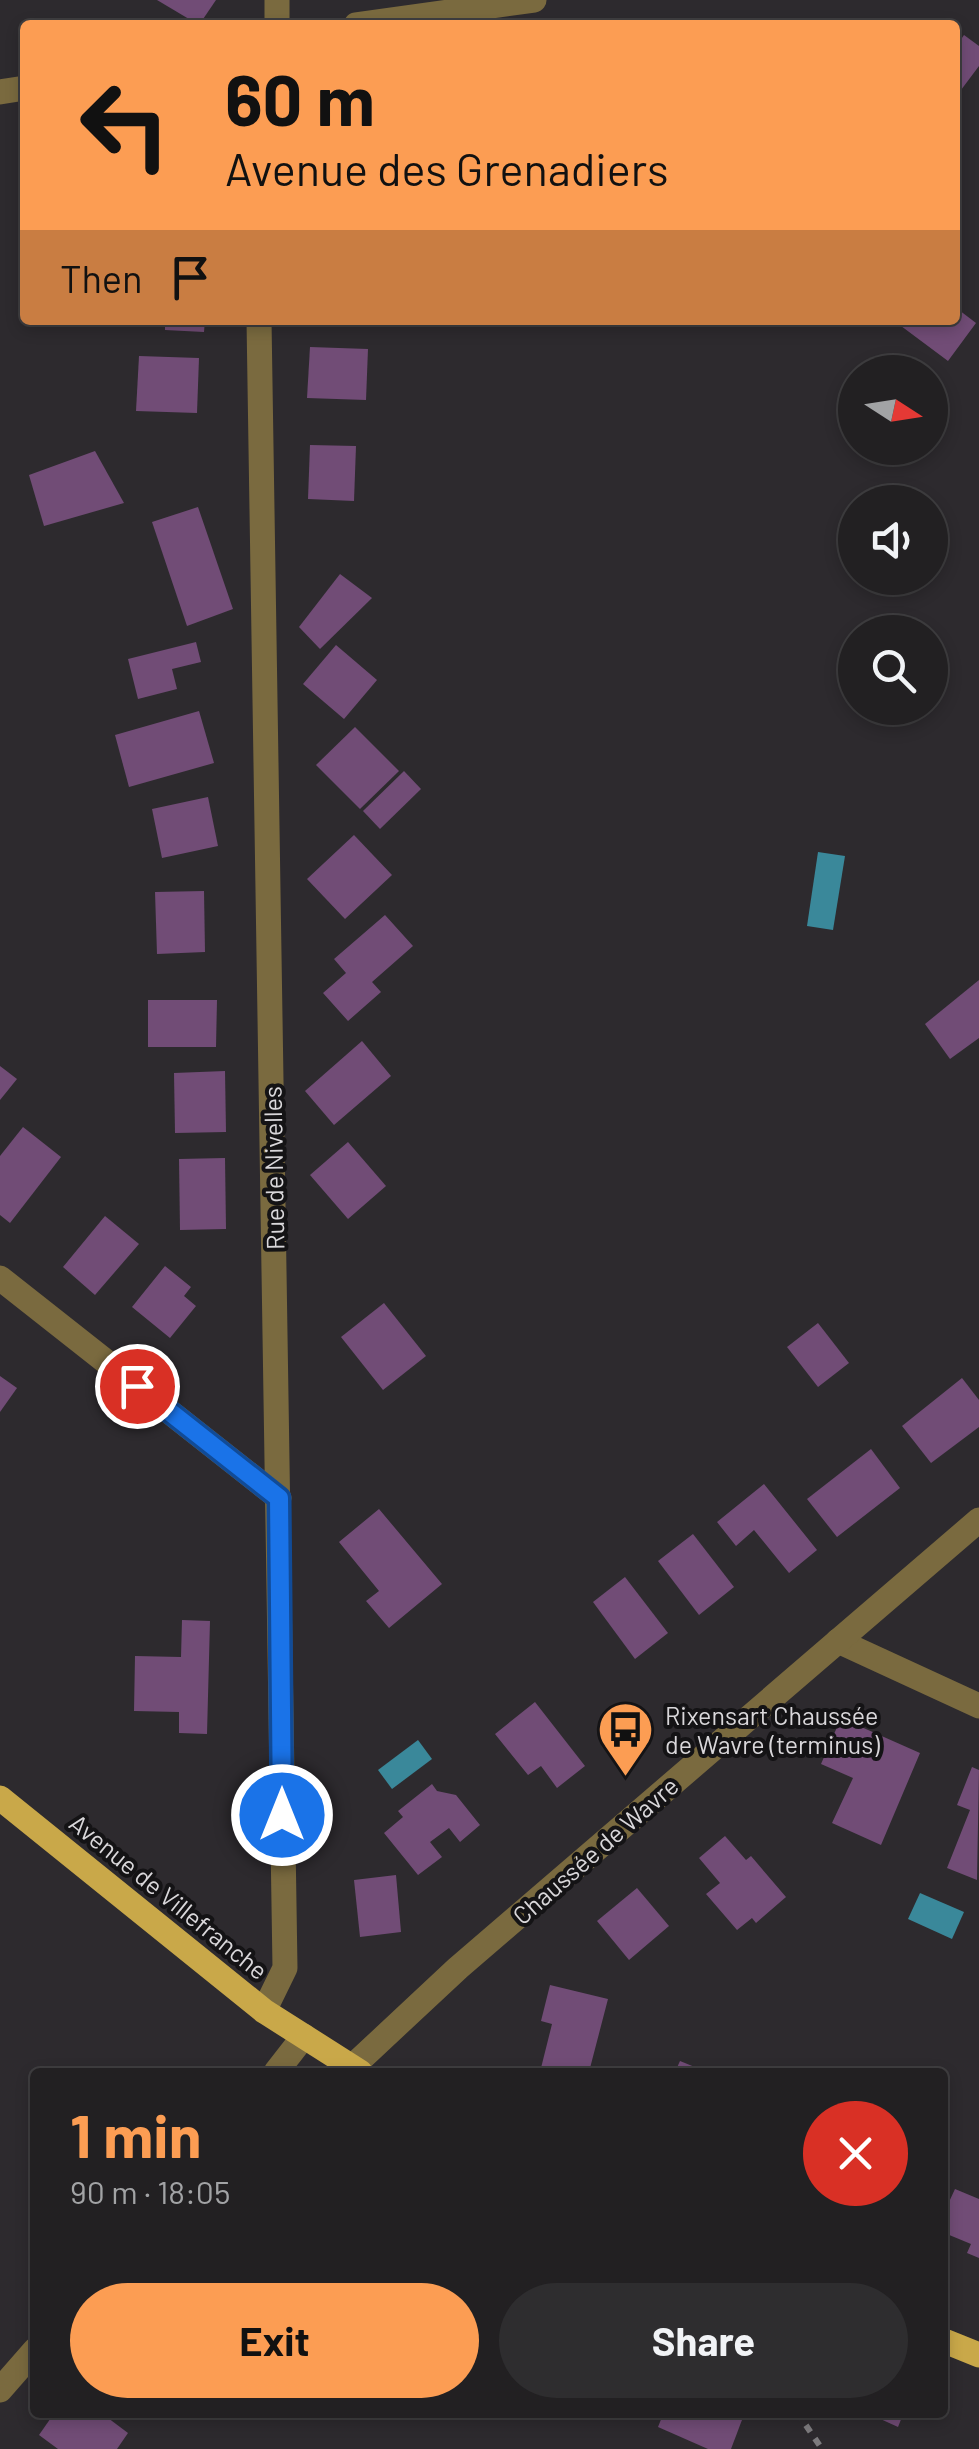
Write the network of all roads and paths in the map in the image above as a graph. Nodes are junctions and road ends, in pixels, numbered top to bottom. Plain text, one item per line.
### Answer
1 (534, 0) edge
2 (392, 20) edge
3 (259, 325) edge
4 (0, 1278) edge
5 (279, 1498) junction
6 (979, 1520) edge
7 (838, 1640) junction
8 (979, 1706) edge
9 (0, 1798) edge
10 (264, 2011) junction
11 (304, 2036) junction
12 (279, 2068) edge
13 (353, 2068) edge
14 (358, 2068) edge
15 (948, 2342) edge
16 (979, 2355) edge
17 (30, 2356) edge
18 (0, 2390) edge
19 (801, 2418) edge
20 (822, 2449) edge

1 - 2 street
3 - 5 street, Rue de Nivelles
4 - 5 street
5 - 10 street, Rue de Nivelles
6 - 7 street, Chaussée de Wavre
7 - 8 street
7 - 14 street, Chaussée de Wavre
9 - 10 main road, Avenue de Villefranche
10 - 11 main road, Avenue de Villefranche
11 - 12 street
11 - 13 main road, Avenue de Villefranche
15 - 16 main road
17 - 18 street
19 - 20 path

